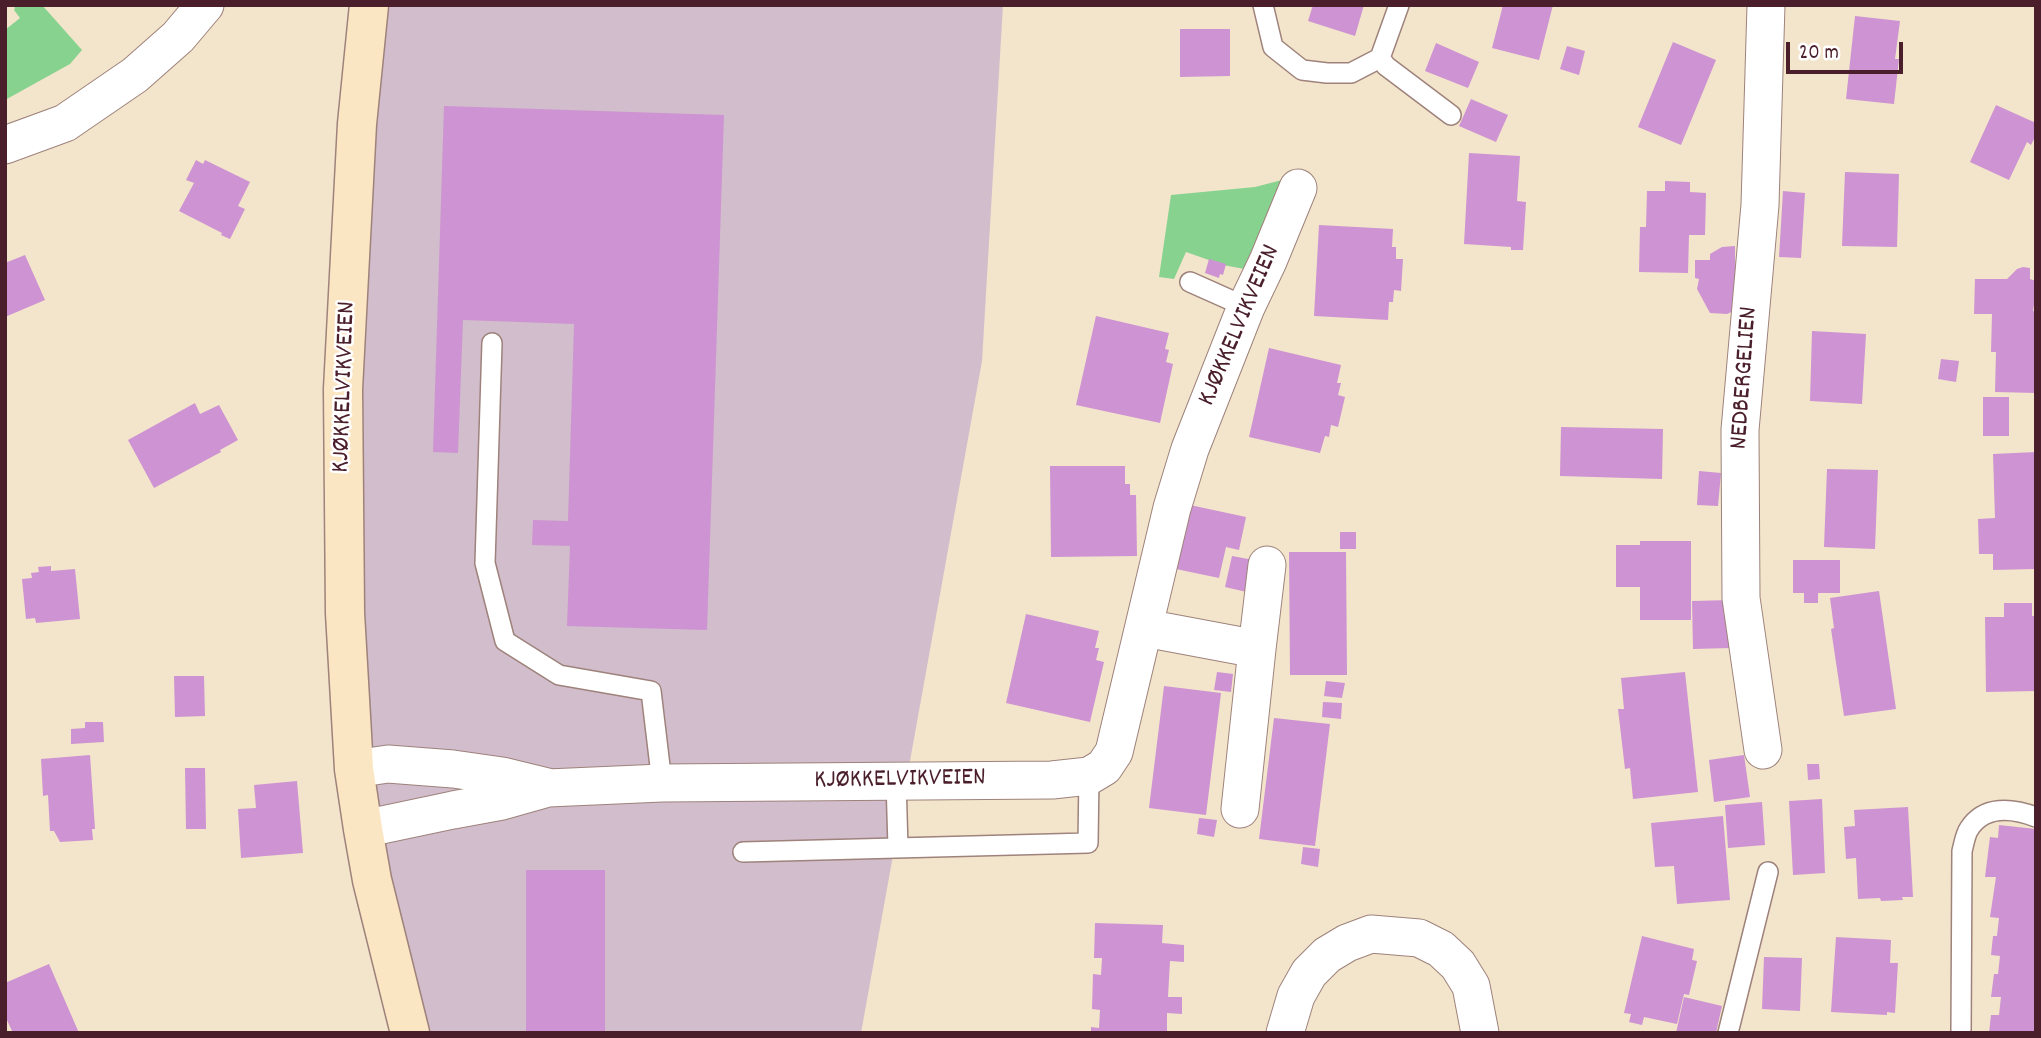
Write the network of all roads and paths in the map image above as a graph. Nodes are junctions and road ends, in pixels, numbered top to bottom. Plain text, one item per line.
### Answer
1 (205, 5) edge
2 (369, 5) edge
3 (1263, 5) edge
4 (1399, 5) edge
5 (1766, 5) edge
6 (1380, 58) junction
7 (1451, 115) dead end
8 (5, 145) edge
9 (1298, 188) dead end
10 (1190, 282) dead end
11 (1246, 307) junction
12 (492, 343) dead end
13 (1267, 565) dead end
14 (1145, 628) junction
15 (1257, 649) junction
16 (1763, 750) dead end
17 (354, 769) junction
18 (1089, 776) junction
19 (896, 781) junction
20 (662, 783) junction
21 (548, 788) junction
22 (1240, 809) dead end
23 (2036, 817) edge
24 (363, 829) junction
25 (898, 847) junction
26 (743, 852) dead end
27 (1768, 872) dead end
28 (410, 1033) edge
29 (1285, 1033) edge
30 (1480, 1033) edge
31 (1728, 1033) edge
32 (1961, 1033) edge

1 - 8 street
2 - 17 main road, KJØKKELVIKVEIEN
3 - 6 lane
4 - 6 lane
5 - 16 street, NEDBERGELIEN
6 - 7 lane
9 - 11 street, KJØKKELVIKVEIEN
10 - 11 lane
11 - 14 street, KJØKKELVIKVEIEN
12 - 20 lane
13 - 15 street
14 - 15 street
14 - 18 street, KJØKKELVIKVEIEN
15 - 22 street
17 - 21 street, KJØKKELVIKVEIEN
17 - 24 main road, KJØKKELVIKVEIEN
18 - 19 street, KJØKKELVIKVEIEN
18 - 25 lane
19 - 20 street, KJØKKELVIKVEIEN
19 - 25 lane
20 - 21 street, KJØKKELVIKVEIEN
21 - 24 street, KJØKKELVIKVEIEN
23 - 32 lane
24 - 28 main road, KJØKKELVIKVEIEN
25 - 26 lane
27 - 31 lane
29 - 30 street

